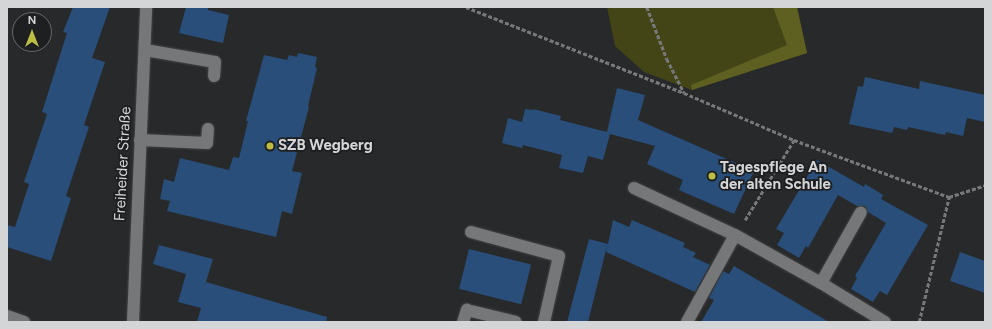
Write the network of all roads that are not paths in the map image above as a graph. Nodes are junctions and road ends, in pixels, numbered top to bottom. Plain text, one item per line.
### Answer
1 (146, 7) edge
2 (145, 50) junction
3 (214, 76) dead end
4 (208, 129) dead end
5 (140, 140) junction
6 (634, 188) dead end
7 (861, 212) dead end
8 (471, 232) dead end
9 (735, 235) junction
10 (821, 283) junction
11 (7, 316) edge
12 (24, 322) edge
13 (133, 322) edge
14 (463, 322) edge
15 (516, 322) edge
16 (544, 322) edge
17 (687, 322) edge
18 (885, 322) edge

1 - 2 street, Freiheider Straße
2 - 3 street
2 - 5 street, Freiheider Straße
4 - 5 street
5 - 13 street, Freiheider Straße
6 - 9 street
7 - 10 street
8 - 16 street
9 - 10 street
9 - 17 street
10 - 18 street
11 - 12 street
14 - 15 street

